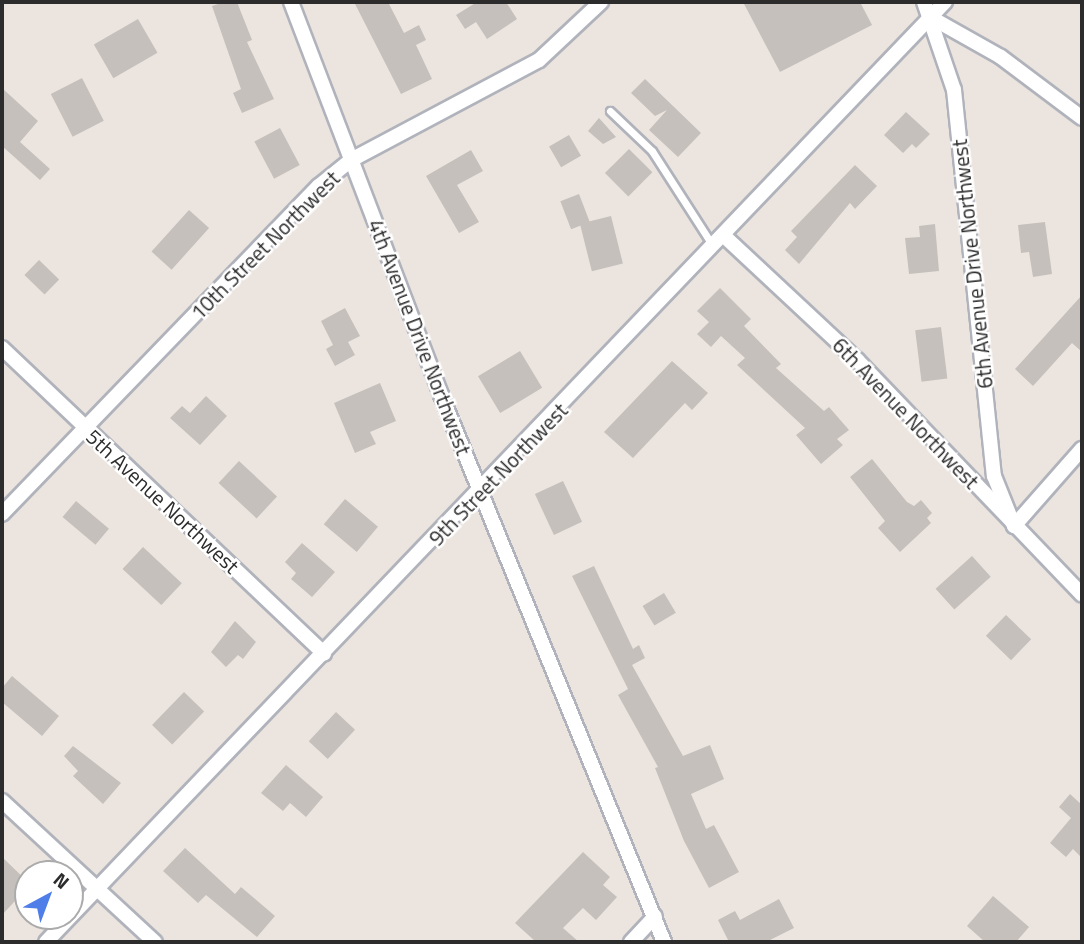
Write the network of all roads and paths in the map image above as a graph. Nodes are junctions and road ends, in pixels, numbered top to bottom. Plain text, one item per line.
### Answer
1 (291, 2) edge
2 (601, 2) edge
3 (924, 2) edge
4 (946, 2) edge
5 (930, 17) junction
6 (610, 111) dead end
7 (1082, 118) edge
8 (351, 160) junction
9 (724, 236) junction
10 (714, 247) junction
11 (2, 348) edge
12 (85, 429) junction
13 (1082, 449) edge
14 (481, 492) junction
15 (2, 514) edge
16 (1014, 526) junction
17 (1082, 595) edge
18 (324, 654) junction
19 (2, 801) edge
20 (96, 890) junction
21 (655, 916) junction
22 (46, 942) edge
23 (155, 942) edge
24 (631, 942) edge
25 (664, 942) edge

1 - 8 street, 4th Avenue Drive Northwest
2 - 8 street, 10th Street Northwest
3 - 5 street, 6th Avenue Drive Northwest
4 - 5 street, 9th Street Northwest
5 - 7 street
5 - 9 street, 9th Street Northwest
5 - 16 street, 6th Avenue Drive Northwest
6 - 10 lane
8 - 12 street, 10th Street Northwest
8 - 14 street, 4th Avenue Drive Northwest
9 - 10 street, 9th Street Northwest
9 - 16 street, 6th Avenue Northwest
10 - 14 street, 9th Street Northwest
11 - 12 street, 5th Avenue Northwest
12 - 15 street, 10th Street Northwest
12 - 18 street, 5th Avenue Northwest
13 - 16 street
14 - 18 street, 9th Street Northwest
14 - 21 street, 4th Avenue Drive Northwest
16 - 17 street, 6th Avenue Northwest
18 - 20 street, 9th Street Northwest
19 - 20 street
20 - 22 street, 9th Street Northwest
20 - 23 street
21 - 24 street
21 - 25 street, 4th Avenue Drive Northwest

